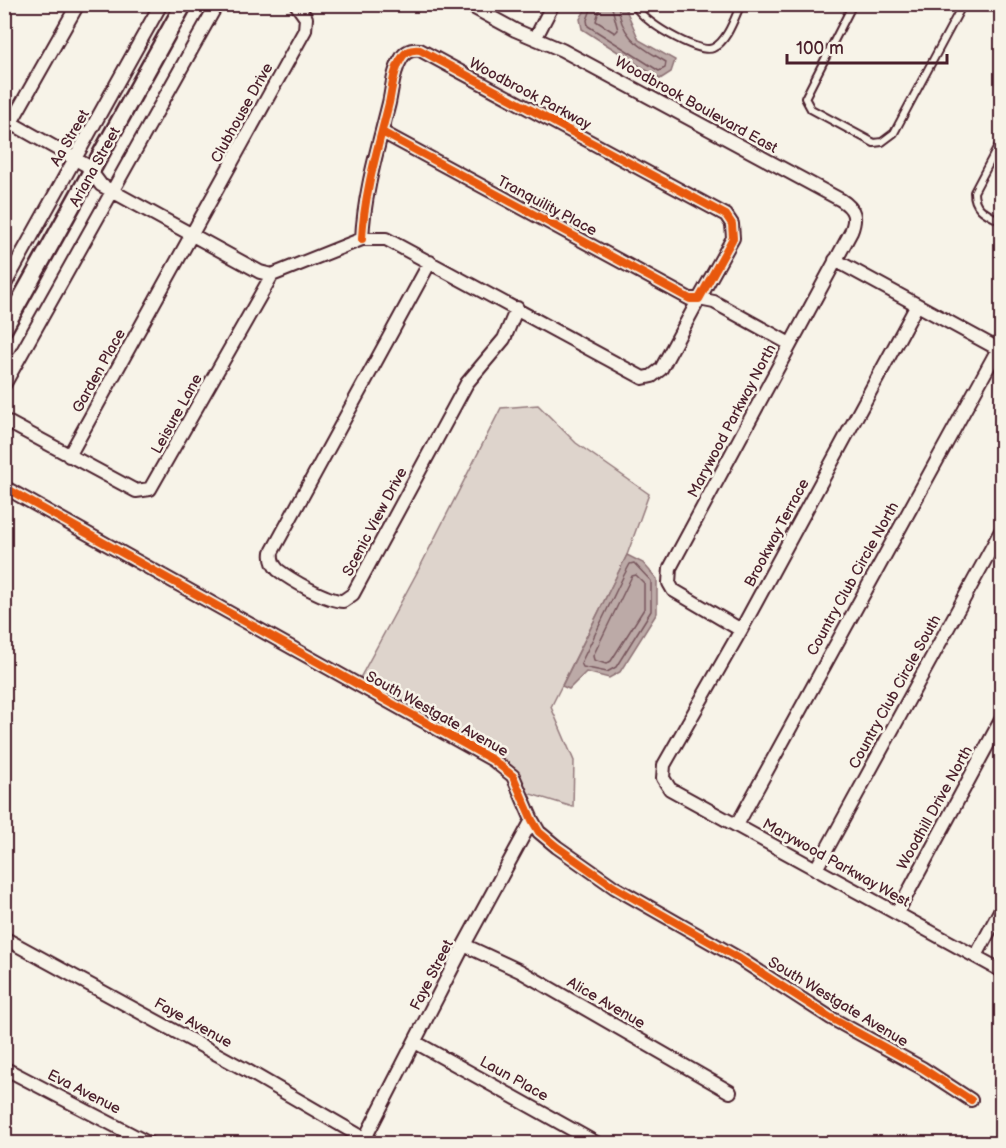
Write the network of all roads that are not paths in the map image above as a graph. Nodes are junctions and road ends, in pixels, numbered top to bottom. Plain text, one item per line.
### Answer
1 (78, 4) edge
2 (161, 4) edge
3 (184, 4) edge
4 (217, 4) edge
5 (296, 4) edge
6 (467, 4) edge
7 (553, 4) edge
8 (635, 4) edge
9 (741, 4) edge
10 (853, 4) edge
11 (963, 4) edge
12 (536, 37) junction
13 (8, 121) edge
14 (382, 132) junction
15 (4, 135) edge
16 (1002, 139) edge
17 (75, 159) junction
18 (91, 174) junction
19 (113, 192) junction
20 (842, 200) joint
21 (1002, 222) edge
22 (191, 236) junction
23 (362, 239) junction
24 (835, 260) junction
25 (430, 262) junction
26 (272, 274) junction
27 (4, 285) edge
28 (699, 298) junction
29 (917, 305) junction
30 (517, 308) junction
31 (4, 329) edge
32 (790, 344) junction
33 (1000, 350) edge
34 (4, 385) edge
35 (4, 420) edge
36 (69, 456) junction
37 (4, 487) edge
38 (1002, 529) edge
39 (741, 630) junction
40 (1002, 718) edge
41 (663, 775) joint
42 (532, 820) junction
43 (737, 825) junction
44 (816, 869) junction
45 (1002, 907) edge
46 (897, 913) junction
47 (4, 938) edge
48 (464, 945) junction
49 (976, 956) junction
50 (1002, 970) edge
51 (415, 1042) junction
52 (4, 1068) edge
53 (730, 1092) dead end
54 (970, 1100) dead end
55 (363, 1141) edge
56 (150, 1143) edge
57 (598, 1143) edge

1 - 13 street
2 - 17 street, Aa Street
3 - 18 street, Ariana Street
4 - 19 street
5 - 22 street, Clubhouse Drive
6 - 12 street, Woodbrook Boulevard East
7 - 12 street
8 - 9 lane
10 - 11 lane
12 - 20 street, Woodbrook Boulevard East
13 - 15 street
13 - 17 street
14 - 23 street, Woodbrook Parkway
14 - 28 street, Tranquility Place
14 - 28 street, Woodbrook Parkway
16 - 21 lane
17 - 18 street
17 - 27 street, Aa Street
18 - 19 street
18 - 31 street, Ariana Street
19 - 22 street
19 - 34 street
20 - 24 street, Marywood Parkway North
22 - 26 street
22 - 36 street, Garden Place
23 - 25 street, Woodbrook Parkway
23 - 26 street, Woodbrook Parkway
24 - 29 street
24 - 32 street, Marywood Parkway North
25 - 30 street, Woodbrook Parkway
25 - 30 street, Scenic View Drive
26 - 36 street, Leisure Lane
28 - 30 street, Woodbrook Parkway
28 - 32 street
29 - 33 street
29 - 39 street, Brookway Terrace
32 - 39 street, Marywood Parkway North
33 - 43 street, Country Club Circle North
35 - 36 street
37 - 42 street, South Westgate Avenue
38 - 44 street, Country Club Circle South
39 - 41 street, Brookway Terrace
40 - 46 street, Woodhill Drive North
41 - 43 street, Marywood Parkway West
42 - 48 street, Faye Street
42 - 54 street, South Westgate Avenue
43 - 44 street, Marywood Parkway West
44 - 46 street, Marywood Parkway West
45 - 49 street
46 - 49 street, Marywood Parkway West
47 - 55 street, Faye Avenue
48 - 51 street, Faye Street
48 - 53 street, Alice Avenue
49 - 50 street, Marywood Parkway West
51 - 55 street, Faye Street
51 - 57 street, Laun Place
52 - 56 street, Eva Avenue

